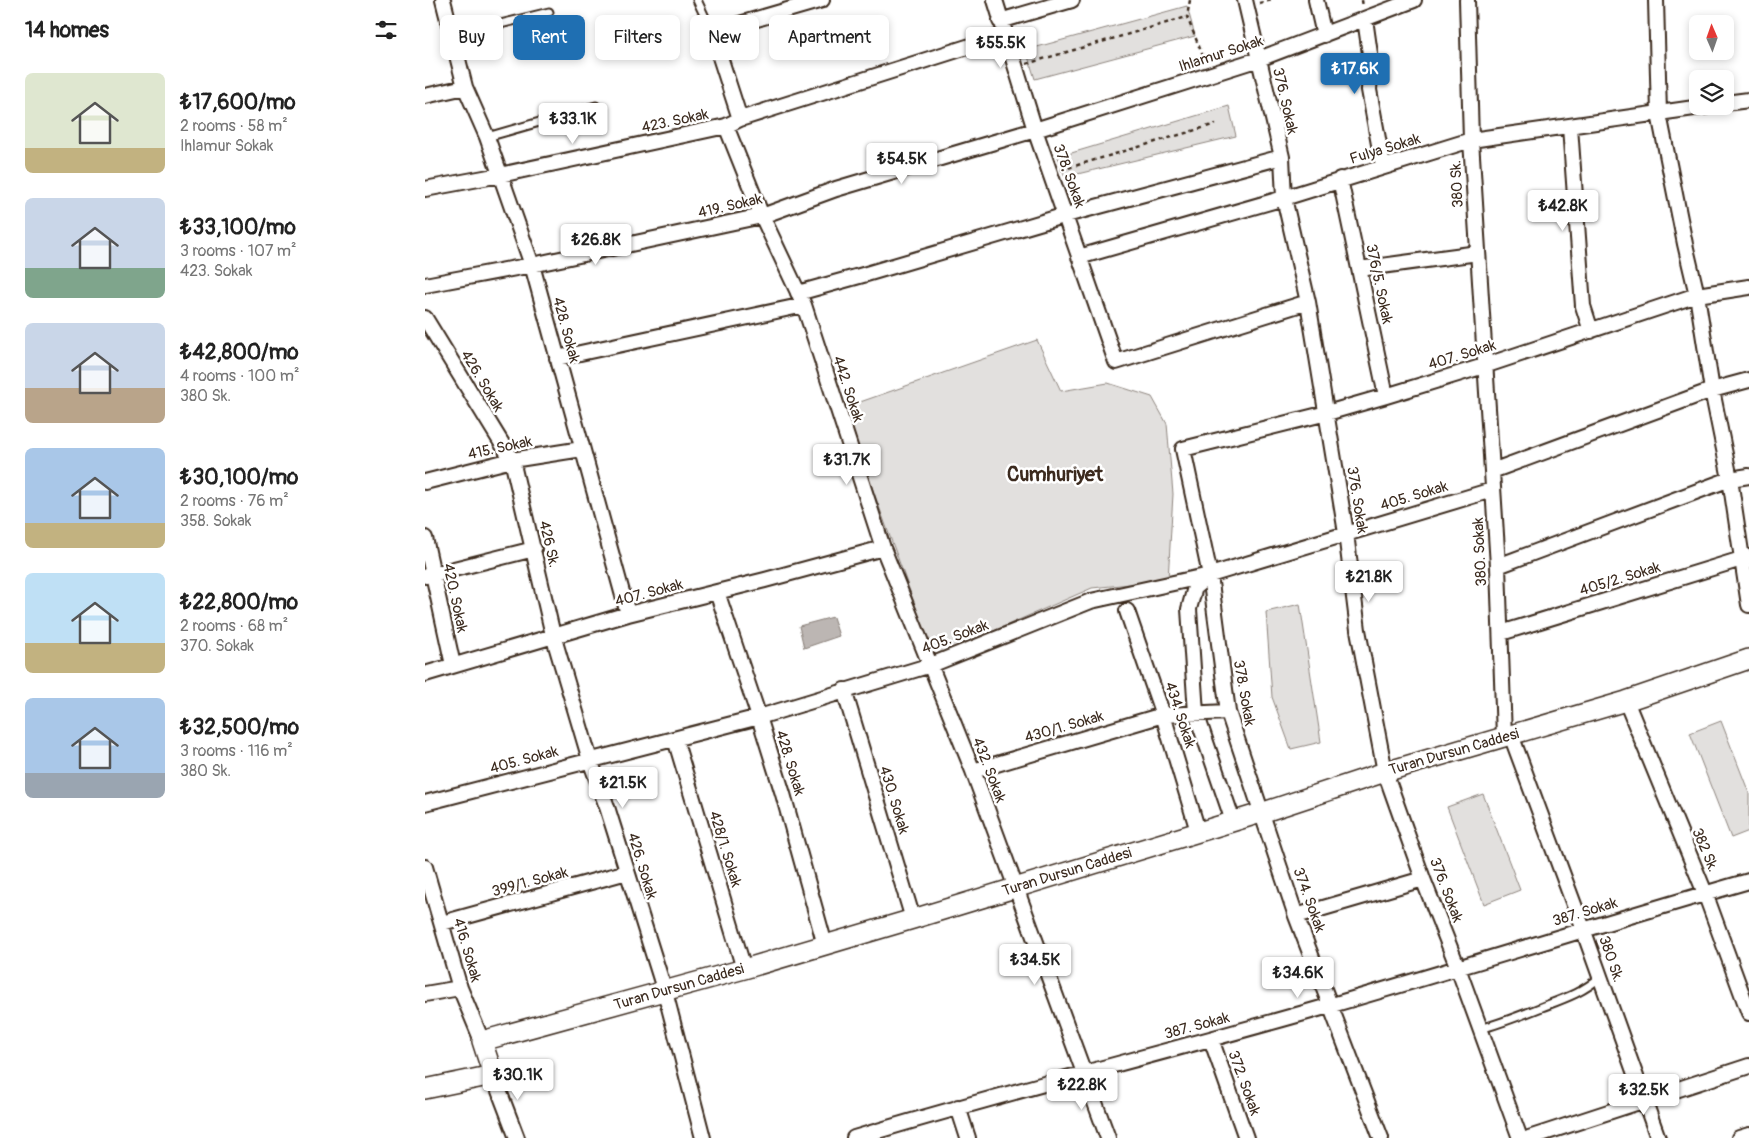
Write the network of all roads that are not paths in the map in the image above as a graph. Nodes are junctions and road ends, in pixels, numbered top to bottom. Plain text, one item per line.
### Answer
1 (443, 0) edge
2 (697, 0) edge
3 (822, 0) edge
4 (995, 0) edge
5 (1072, 0) edge
6 (1245, 0) edge
7 (1316, 0) edge
8 (1414, 0) edge
9 (1467, 0) edge
10 (1656, 0) edge
11 (549, 12) dead end
12 (447, 15) edge
13 (704, 15) edge
14 (759, 18) edge
15 (1365, 18) junction
16 (1001, 21) junction
17 (503, 23) edge
18 (1005, 35) junction
19 (1324, 35) junction
20 (1259, 59) junction
21 (458, 60) edge
22 (721, 60) edge
23 (465, 87) junction
24 (425, 96) edge
25 (1749, 100) edge
26 (1734, 102) edge
27 (596, 106) dead end
28 (1689, 109) edge
29 (1659, 114) junction
30 (740, 119) junction
31 (726, 126) junction
32 (1570, 127) junction
33 (1035, 130) junction
34 (487, 137) junction
35 (1471, 140) junction
36 (1282, 157) junction
37 (1383, 166) junction
38 (501, 175) junction
39 (1340, 179) junction
40 (425, 189) edge
41 (1284, 198) junction
42 (1066, 215) junction
43 (762, 216) junction
44 (1477, 252) junction
45 (1079, 257) junction
46 (532, 265) junction
47 (1359, 269) junction
48 (425, 285) edge
49 (1749, 287) edge
50 (1697, 295) junction
51 (801, 299) junction
52 (1308, 302) junction
53 (425, 318) edge
54 (1591, 331) junction
55 (557, 358) junction
56 (1484, 366) junction
57 (1749, 380) edge
58 (1712, 390) junction
59 (1386, 396) junction
60 (1327, 413) junction
61 (582, 449) junction
62 (1183, 449) joint
63 (512, 460) junction
64 (1492, 471) junction
65 (1749, 476) edge
66 (1730, 479) junction
67 (425, 482) edge
68 (1492, 490) junction
69 (1346, 533) junction
70 (425, 538) edge
71 (883, 548) junction
72 (534, 549) junction
73 (1745, 558) edge
74 (1498, 566) junction
75 (429, 575) edge
76 (1210, 575) junction
77 (717, 592) junction
78 (1749, 606) edge
79 (1127, 611) dead end
80 (628, 614) junction
81 (1501, 633) junction
82 (553, 636) junction
83 (1749, 659) edge
84 (931, 665) junction
85 (453, 666) junction
86 (425, 674) edge
87 (845, 690) junction
88 (1626, 701) junction
89 (1228, 712) junction
90 (1196, 713) junction
91 (1163, 715) junction
92 (759, 717) junction
93 (1508, 736) junction
94 (675, 739) junction
95 (590, 760) junction
96 (973, 771) junction
97 (1385, 772) junction
98 (425, 803) edge
99 (1261, 813) junction
100 (1233, 821) junction
101 (1198, 831) junction
102 (425, 867) edge
103 (627, 872) junction
104 (1423, 879) junction
105 (1749, 881) edge
106 (1015, 888) junction
107 (1705, 893) junction
108 (1296, 916) junction
109 (913, 919) junction
110 (442, 923) junction
111 (1583, 929) junction
112 (825, 945) junction
113 (1458, 968) junction
114 (744, 969) junction
115 (1600, 977) junction
116 (461, 988) junction
117 (665, 992) junction
118 (425, 994) edge
119 (1331, 1005) junction
120 (1749, 1013) edge
121 (1481, 1029) junction
122 (1211, 1039) junction
123 (482, 1041) junction
124 (1749, 1066) edge
125 (1083, 1074) junction
126 (493, 1075) junction
127 (425, 1089) edge
128 (1644, 1101) junction
129 (958, 1107) junction
130 (1749, 1135) edge
131 (517, 1138) edge
132 (703, 1138) edge
133 (853, 1138) edge
134 (968, 1138) edge
135 (1108, 1138) edge
136 (1246, 1138) edge
137 (1381, 1138) edge
138 (1519, 1138) edge
139 (1529, 1138) edge
140 (1657, 1138) edge
141 (1739, 1138) edge

1 - 12 street, 428. Sokak
2 - 13 lane
3 - 14 street
4 - 16 street, 378. Sokak
5 - 16 street
6 - 20 street, 376. Sokak
7 - 19 street
8 - 15 street, Ihlamur Sokak
9 - 35 street, 380 Sk.
10 - 29 street
11 - 17 lane
15 - 19 street, Ihlamur Sokak
15 - 37 street
16 - 18 street, 378. Sokak
18 - 30 street, 423. Sokak
18 - 33 street, 378. Sokak
19 - 20 street, Ihlamur Sokak
20 - 33 street, Ihlamur Sokak
20 - 36 street, 376. Sokak
21 - 23 street, 428. Sokak
22 - 30 street
23 - 24 street
23 - 34 street, 428. Sokak
25 - 26 street
27 - 34 lane
28 - 29 street, Fulya Sokak
29 - 32 street, Fulya Sokak
29 - 50 street
30 - 31 street, 423. Sokak
31 - 38 street, 423. Sokak
31 - 43 street, 442. Sokak
32 - 35 street, Fulya Sokak
32 - 54 street
33 - 42 street, 378. Sokak
33 - 43 street, 419. Sokak
34 - 38 street, 428. Sokak
35 - 37 street, Fulya Sokak
35 - 44 street, 380 Sk.
36 - 41 street, 376. Sokak
36 - 42 street
37 - 39 street, Fulya Sokak
38 - 40 street, 423. Sokak
38 - 46 street, 428. Sokak
39 - 41 street, Fulya Sokak
39 - 47 street, 376/5. Sokak
41 - 45 street, Fulya Sokak
41 - 52 street, 376. Sokak
42 - 45 street, 378. Sokak
42 - 51 street
43 - 46 street, 419. Sokak
43 - 51 street, 442. Sokak
44 - 47 street
44 - 56 street, 380 Sk.
45 - 52 street, 378. Sokak
46 - 48 street, 419. Sokak
46 - 55 street, 428. Sokak
47 - 59 street, 376/5. Sokak
49 - 50 street, 407. Sokak
50 - 54 street, 407. Sokak
50 - 58 street
51 - 55 street
51 - 71 street, 442. Sokak
52 - 60 street, 376. Sokak
53 - 63 street, 426. Sokak
54 - 56 street, 407. Sokak
55 - 61 street, 428. Sokak
56 - 59 street, 407. Sokak
56 - 64 street, 380. Sokak
57 - 58 street
58 - 64 street
58 - 66 street
59 - 60 street, 407. Sokak
60 - 62 street, 407. Sokak
60 - 69 street, 376. Sokak
61 - 63 street, 415. Sokak
61 - 80 street, 428. Sokak
62 - 76 street, 378. Sokak
63 - 67 street, 415. Sokak
63 - 72 street, 426 Sk.
64 - 68 street, 380. Sokak
65 - 66 street
66 - 73 street
66 - 74 street
68 - 69 street, 405. Sokak
68 - 74 street, 380. Sokak
69 - 76 street, 405. Sokak
69 - 97 street, 376. Sokak
70 - 75 street, 420. Sokak
71 - 77 street, 407. Sokak
71 - 84 street, 442. Sokak
72 - 75 street
72 - 82 street, 426 Sk.
73 - 78 street
73 - 81 street, 405/2. Sokak
74 - 81 street, 380. Sokak
75 - 85 street, 420. Sokak
76 - 84 street, 405. Sokak
76 - 89 street, 378. Sokak
76 - 90 street
77 - 80 street, 407. Sokak
77 - 92 street, 428. Sokak
79 - 91 street, 434. Sokak
80 - 82 street, 407. Sokak
81 - 93 street, 380. Sokak
82 - 85 street, 407. Sokak
82 - 95 street, 426. Sokak
83 - 88 street, Turan Dursun Caddesi
84 - 87 street, 405. Sokak
84 - 96 street, 432. Sokak
85 - 86 street, 407. Sokak
87 - 92 street, 405. Sokak
87 - 109 street, 430. Sokak
88 - 93 street, Turan Dursun Caddesi
88 - 107 street, 382 Sk.
89 - 90 street, 430/1. Sokak
89 - 99 street, 378. Sokak
90 - 91 street, 430/1. Sokak
90 - 100 street
91 - 96 street, 430/1. Sokak
91 - 101 street, 434. Sokak
92 - 94 street, 405. Sokak
92 - 112 street, 428. Sokak
93 - 97 street, Turan Dursun Caddesi
93 - 111 street, 380 Sk.
94 - 95 street, 405. Sokak
94 - 114 street, 428/1. Sokak
95 - 98 street, 405. Sokak
95 - 103 street, 426. Sokak
96 - 106 street, 432. Sokak
97 - 99 street, Turan Dursun Caddesi
97 - 104 street, 376. Sokak
99 - 100 street, Turan Dursun Caddesi
99 - 108 street, 374. Sokak
100 - 101 street, Turan Dursun Caddesi
101 - 106 street, Turan Dursun Caddesi
102 - 110 street, 416. Sokak
103 - 110 street, 399/1. Sokak
103 - 117 street, 426. Sokak
104 - 108 street
104 - 113 street, 376. Sokak
105 - 107 street, 387. Sokak
106 - 109 street, Turan Dursun Caddesi
106 - 125 street, 432. Sokak
107 - 111 street, 387. Sokak
107 - 120 street, 382 Sk.
108 - 119 street, 374. Sokak
109 - 112 street, Turan Dursun Caddesi
110 - 116 street, 416. Sokak
111 - 113 street, 387. Sokak
111 - 115 street, 380 Sk.
112 - 114 street, Turan Dursun Caddesi
113 - 119 street, 387. Sokak
113 - 121 street, 376. Sokak
114 - 117 street, Turan Dursun Caddesi
115 - 121 lane
115 - 128 street, 380 Sk.
116 - 118 street
116 - 123 street, 416. Sokak
117 - 123 street, Turan Dursun Caddesi
117 - 132 street, 426. Sokak
119 - 122 street, 387. Sokak
119 - 137 street, 374. Sokak
121 - 138 street, 376. Sokak
122 - 125 street, 387. Sokak
122 - 136 street, 372. Sokak
123 - 126 street
124 - 128 street
125 - 129 street, 387. Sokak
125 - 135 street, 432. Sokak
126 - 127 street
126 - 131 street
128 - 139 street
128 - 140 street, 380 Sk.
129 - 133 street, 387. Sokak
129 - 134 street
130 - 141 street

